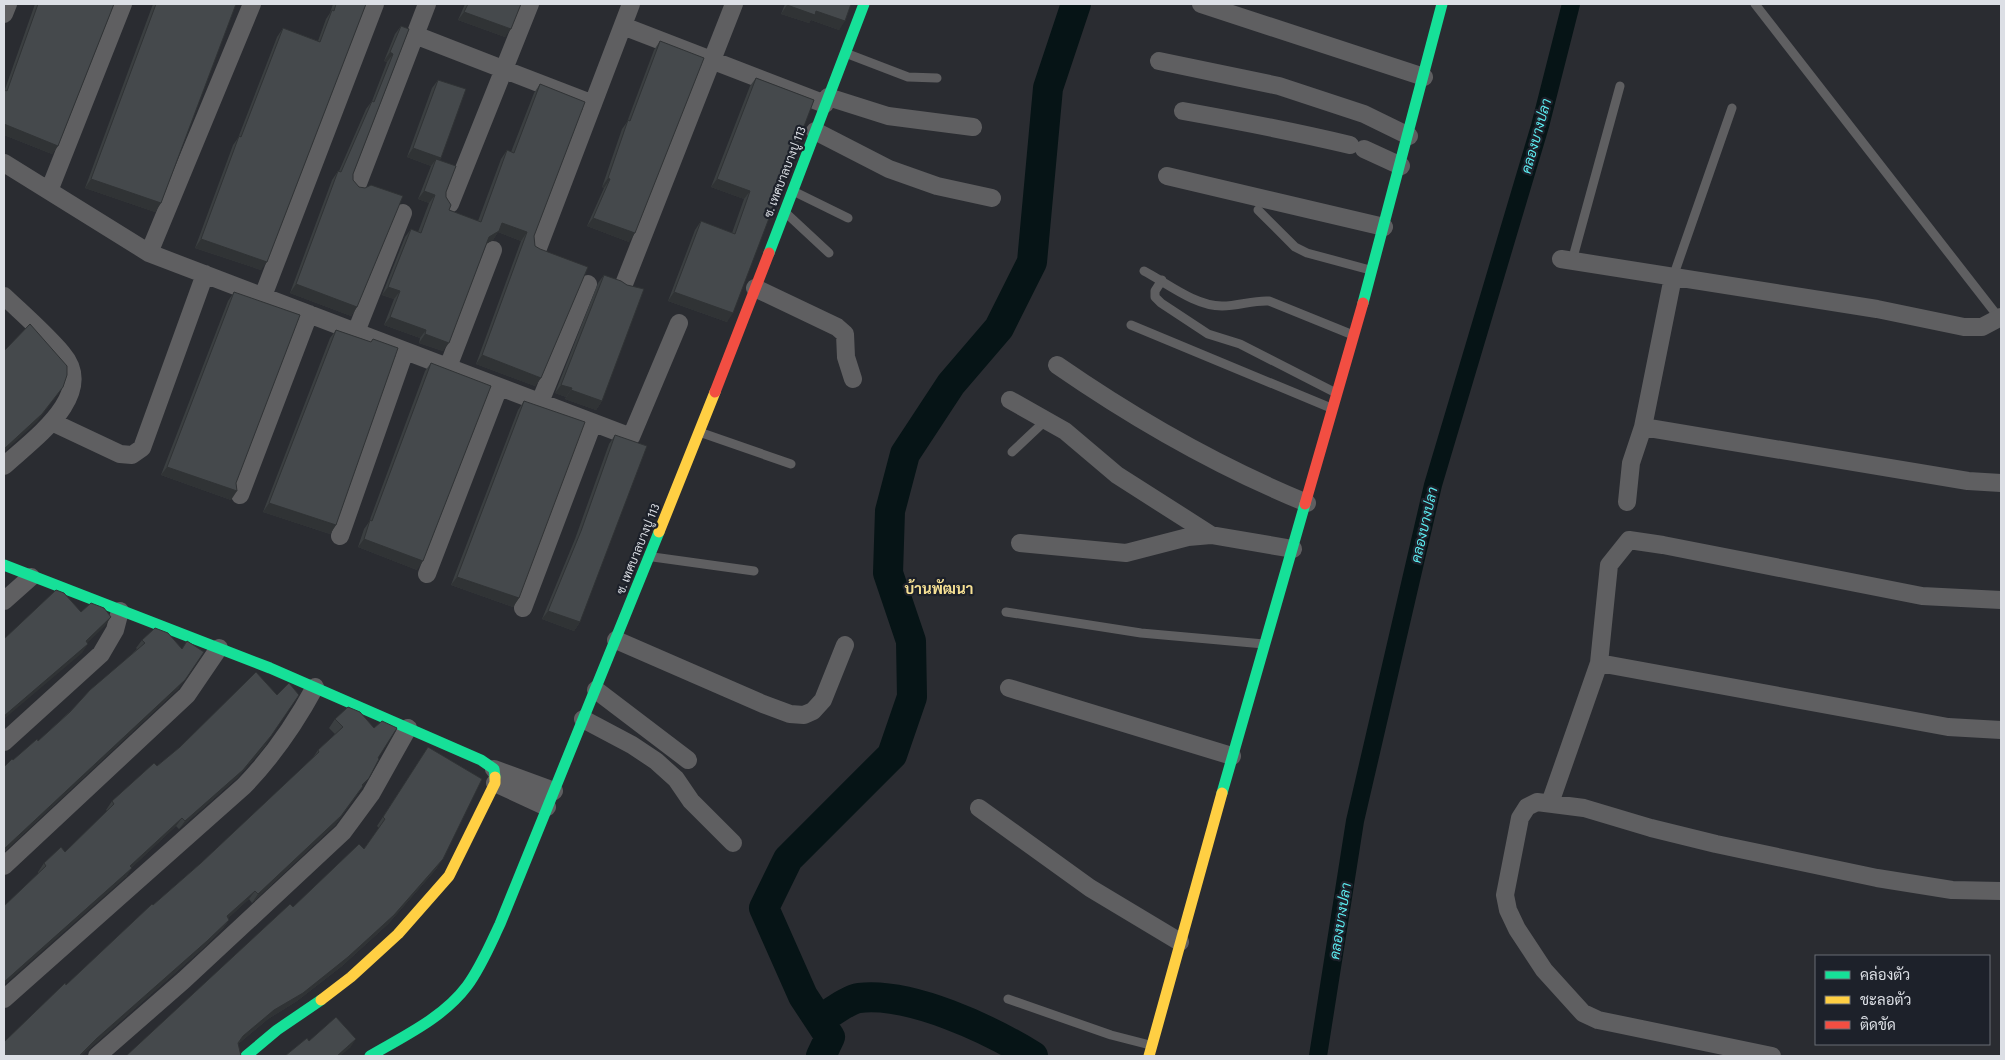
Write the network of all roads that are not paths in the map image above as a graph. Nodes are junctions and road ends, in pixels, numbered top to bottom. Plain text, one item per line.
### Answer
1 (8, 4) edge
2 (123, 4) edge
3 (252, 4) edge
4 (375, 4) edge
5 (427, 4) edge
6 (530, 4) edge
7 (631, 4) edge
8 (734, 4) edge
9 (864, 4) edge
10 (1201, 4) edge
11 (1442, 4) edge
12 (1755, 4) edge
13 (4, 14) edge
14 (623, 26) junction
15 (415, 35) junction
16 (845, 53) junction
17 (712, 59) junction
18 (1159, 61) dead end
19 (504, 69) junction
20 (1424, 76) junction
21 (937, 78) dead end
22 (1620, 86) dead end
23 (827, 100) junction
24 (593, 104) junction
25 (1732, 108) dead end
26 (1183, 111) dead end
27 (973, 127) dead end
28 (815, 131) junction
29 (1409, 136) junction
30 (4, 162) edge
31 (1401, 166) junction
32 (1167, 176) dead end
33 (356, 186) edge
34 (49, 191) junction
35 (792, 191) junction
36 (992, 198) dead end
37 (450, 204) edge
38 (1258, 210) dead end
39 (784, 212) junction
40 (403, 213) dead end
41 (848, 218) dead end
42 (1384, 227) junction
43 (538, 248) edge
44 (493, 250) dead end
45 (150, 253) junction
46 (829, 253) dead end
47 (1566, 260) joint
48 (1144, 270) dead end
49 (1373, 270) junction
50 (205, 274) junction
51 (1673, 277) junction
52 (1162, 280) junction
53 (588, 284) dead end
54 (624, 284) edge
55 (755, 288) junction
56 (263, 296) junction
57 (7, 306) edge
58 (309, 314) junction
59 (2000, 318) edge
60 (679, 323) dead end
61 (1131, 325) dead end
62 (356, 332) junction
63 (1354, 336) junction
64 (405, 351) junction
65 (1057, 365) dead end
66 (448, 367) junction
67 (853, 379) dead end
68 (499, 387) junction
69 (1338, 394) junction
70 (1010, 400) dead end
71 (540, 402) junction
72 (1334, 409) junction
73 (1045, 421) junction
74 (52, 422) junction
75 (593, 422) junction
76 (1643, 427) junction
77 (700, 432) junction
78 (1012, 452) dead end
79 (791, 464) dead end
80 (4, 466) edge
81 (2001, 483) edge
82 (240, 495) dead end
83 (1627, 502) dead end
84 (1307, 503) junction
85 (1211, 535) junction
86 (340, 536) dead end
87 (1020, 542) dead end
88 (1294, 549) junction
89 (650, 556) junction
90 (4, 565) edge
91 (754, 571) dead end
92 (426, 574) dead end
93 (31, 577) junction
94 (2001, 600) edge
95 (4, 601) edge
96 (523, 608) dead end
97 (120, 611) junction
98 (1006, 612) dead end
99 (616, 640) junction
100 (1264, 644) junction
101 (845, 645) dead end
102 (219, 648) junction
103 (1599, 663) junction
104 (315, 687) junction
105 (1009, 688) dead end
106 (596, 690) junction
107 (583, 720) junction
108 (408, 728) junction
109 (2001, 730) edge
110 (4, 742) edge
111 (1232, 756) junction
112 (688, 760) dead end
113 (494, 776) junction
114 (550, 799) junction
115 (1550, 803) junction
116 (979, 808) dead end
117 (733, 843) dead end
118 (4, 866) edge
119 (2001, 891) edge
120 (1180, 942) junction
121 (4, 999) edge
122 (1008, 999) dead end
123 (1151, 1051) edge
124 (97, 1056) edge
125 (246, 1056) edge
126 (370, 1056) edge
127 (1772, 1056) edge

1 - 13 street
2 - 34 street
3 - 45 street
4 - 56 street
5 - 15 street
6 - 19 street
7 - 14 street
8 - 17 street
9 - 16 street, ซ. เทศบาลบางปู 113
10 - 20 street
11 - 20 street
12 - 59 lane
14 - 17 street
14 - 24 street
15 - 19 street
15 - 33 street
16 - 21 lane
16 - 23 street, ซ. เทศบาลบางปู 113
17 - 23 street
17 - 54 street
18 - 29 street
19 - 24 street
19 - 37 street
20 - 29 street
22 - 47 lane
23 - 27 street
23 - 28 street, ซ. เทศบาลบางปู 113
24 - 43 street
25 - 51 lane
26 - 31 street
28 - 35 street, ซ. เทศบาลบางปู 113
28 - 36 street
29 - 31 street
30 - 34 street
31 - 42 street
32 - 42 street
34 - 45 street
35 - 39 street, ซ. เทศบาลบางปู 113
35 - 41 lane
38 - 49 lane
39 - 46 lane
39 - 55 street, ซ. เทศบาลบางปู 113
40 - 62 street
42 - 49 street
44 - 66 street
45 - 50 street
47 - 51 street
48 - 52 lane
49 - 63 street
50 - 56 street
50 - 74 street
51 - 59 street
51 - 76 street
52 - 63 lane
52 - 69 lane
53 - 71 street
55 - 67 street
55 - 77 street, ซ. เทศบาลบางปู 113
56 - 58 street
57 - 74 street
58 - 62 street
58 - 82 street
60 - 75 street
61 - 72 lane
62 - 64 street
63 - 69 street
64 - 66 street
64 - 86 street
65 - 84 street
66 - 68 street
68 - 71 street
68 - 92 street
69 - 72 street
70 - 73 street
71 - 75 street
72 - 84 street
73 - 78 lane
73 - 85 street
74 - 80 street
75 - 96 street
76 - 81 street
76 - 83 street
77 - 79 lane
77 - 89 street, ซ. เทศบาลบางปู 113
84 - 88 street
85 - 87 street
85 - 88 street
88 - 100 street
89 - 91 lane
89 - 99 street, ซ. เทศบาลบางปู 113
90 - 93 street
93 - 95 street
93 - 97 street
94 - 103 street
97 - 102 street
97 - 110 street
98 - 100 lane
99 - 101 street
99 - 106 street, ซ. เทศบาลบางปู 113
100 - 111 street
102 - 104 street
102 - 118 street
103 - 109 street
103 - 115 street
104 - 108 street
104 - 121 street
105 - 111 street
106 - 107 street, ซ. เทศบาลบางปู 113
106 - 112 street
107 - 114 street, ซ. เทศบาลบางปู 113
107 - 117 street
108 - 113 street
108 - 124 street
111 - 120 street
113 - 114 street
113 - 125 street
114 - 126 street, ซ. เทศบาลบางปู 113
115 - 119 street
115 - 127 street
116 - 120 street
120 - 123 street
122 - 123 lane

